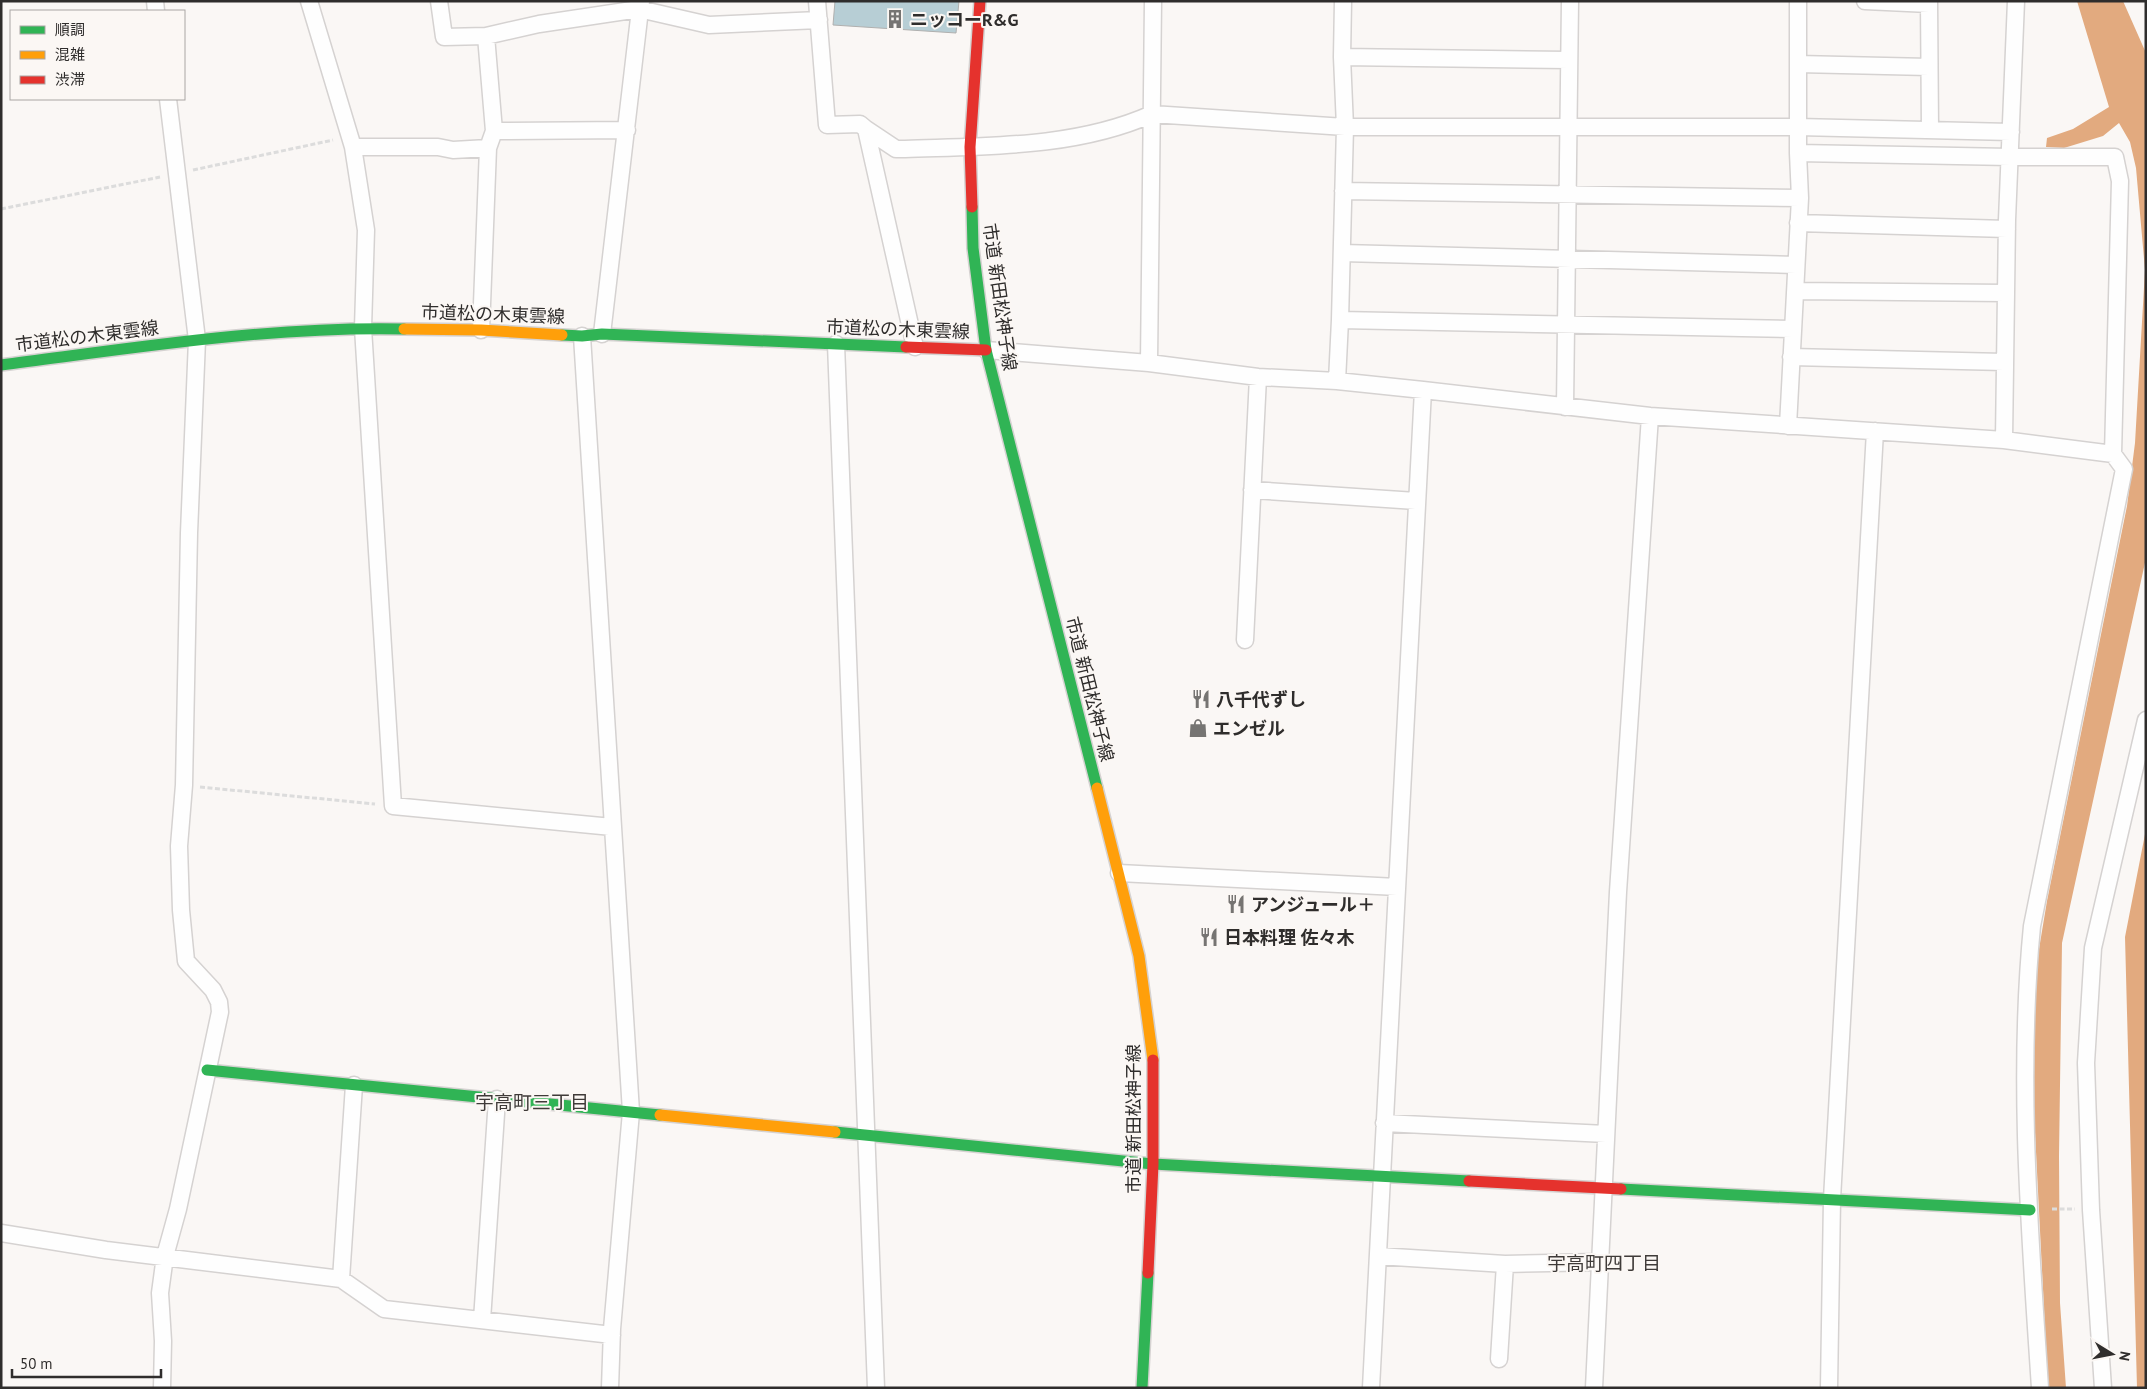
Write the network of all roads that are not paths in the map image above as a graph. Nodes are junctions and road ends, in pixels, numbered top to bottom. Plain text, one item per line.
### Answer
1 (309, 1) edge
2 (439, 1) edge
3 (816, 1) edge
4 (980, 1) edge
5 (1153, 1) edge
6 (1344, 1) edge
7 (1570, 1) edge
8 (1798, 1) edge
9 (1865, 1) edge
10 (2016, 1) edge
11 (1929, 2) edge
12 (640, 5) edge
13 (819, 20) junction
14 (486, 36) junction
15 (1342, 56) junction
16 (1569, 60) junction
17 (1798, 64) junction
18 (1929, 67) junction
19 (168, 100) edge
20 (1152, 114) junction
21 (1345, 127) junction
22 (1569, 127) junction
23 (1798, 127) junction
24 (866, 129) junction
25 (627, 130) junction
26 (1930, 130) junction
27 (494, 131) junction
28 (2012, 132) junction
29 (353, 147) junction
30 (970, 147) junction
31 (488, 148) junction
32 (1798, 153) junction
33 (2010, 157) junction
34 (1343, 191) junction
35 (1568, 195) junction
36 (1800, 198) junction
37 (1798, 223) junction
38 (2007, 229) junction
39 (1342, 254) junction
40 (1567, 259) junction
41 (1796, 265) junction
42 (1795, 291) junction
43 (2006, 293) junction
44 (1340, 320) junction
45 (1567, 324) junction
46 (362, 328) junction
47 (1793, 328) junction
48 (481, 330) junction
49 (602, 334) junction
50 (582, 336) junction
51 (198, 340) junction
52 (836, 344) junction
53 (915, 347) junction
54 (986, 350) junction
55 (1791, 357) junction
56 (2004, 362) junction
57 (1149, 363) junction
58 (1, 365) edge
59 (1258, 376) junction
60 (1337, 381) junction
61 (1423, 390) junction
62 (1565, 407) junction
63 (1650, 416) junction
64 (1788, 426) junction
65 (1875, 431) junction
66 (2004, 440) junction
67 (2112, 454) junction
68 (1252, 490) junction
69 (1416, 501) junction
70 (1245, 640) dead end
71 (2146, 720) edge
72 (612, 827) junction
73 (1119, 873) junction
74 (1397, 887) junction
75 (207, 1070) junction
76 (354, 1085) junction
77 (497, 1099) junction
78 (631, 1112) junction
79 (1384, 1123) junction
80 (1606, 1134) junction
81 (866, 1135) junction
82 (1153, 1164) junction
83 (1382, 1176) junction
84 (1604, 1187) junction
85 (1832, 1199) junction
86 (2030, 1210) junction
87 (1, 1233) edge
88 (165, 1256) junction
89 (1378, 1256) junction
90 (1602, 1262) junction
91 (1505, 1264) junction
92 (341, 1279) junction
93 (482, 1320) junction
94 (612, 1335) junction
95 (1499, 1359) dead end
96 (162, 1388) edge
97 (610, 1388) edge
98 (876, 1388) edge
99 (1142, 1388) edge
100 (1371, 1388) edge
101 (1594, 1388) edge
102 (1829, 1388) edge
103 (2040, 1388) edge
104 (2103, 1388) edge

1 - 29 street
2 - 14 street
3 - 13 street
4 - 30 street, 市道 新田松神子線
5 - 20 street
6 - 15 street
7 - 16 street
8 - 17 street
9 - 11 street
10 - 28 street
11 - 18 street
12 - 13 street
12 - 14 street
12 - 25 street
13 - 24 street
14 - 27 street
15 - 16 street
15 - 21 street
16 - 22 street
17 - 18 street
17 - 23 street
18 - 26 street
19 - 51 street
20 - 21 street
20 - 30 street
20 - 57 street
21 - 22 street
21 - 34 street
22 - 23 street
22 - 35 street
23 - 26 street
23 - 32 street
24 - 30 street
24 - 53 street
25 - 27 street
25 - 49 street
26 - 28 street
27 - 31 street
28 - 33 street
29 - 31 street
29 - 46 street
30 - 54 street, 市道 新田松神子線
31 - 48 street
32 - 33 street
32 - 36 street
33 - 38 street
33 - 67 street
34 - 35 street
34 - 39 street
35 - 36 street
35 - 40 street
36 - 37 street
37 - 38 street
37 - 41 street
38 - 43 street
39 - 40 street
39 - 44 street
40 - 41 street
40 - 45 street
41 - 42 street
42 - 43 street
42 - 47 street
43 - 56 street
44 - 45 street
44 - 60 street
45 - 47 street
45 - 62 street
46 - 48 street, 市道松の木東雲線
46 - 51 street, 市道松の木東雲線
46 - 72 street
47 - 55 street
48 - 50 street, 市道松の木東雲線
49 - 50 street, 市道松の木東雲線
49 - 52 street, 市道松の木東雲線
50 - 72 street
51 - 58 street, 市道松の木東雲線
51 - 75 street
52 - 53 street, 市道松の木東雲線
52 - 81 street
53 - 54 street, 市道松の木東雲線
54 - 57 street
54 - 73 street, 市道 新田松神子線
55 - 56 street
55 - 64 street
56 - 66 street
57 - 59 street
59 - 60 street
59 - 68 street
60 - 61 street
61 - 62 street
61 - 69 street
62 - 63 street
63 - 64 street
63 - 80 street
64 - 65 street
65 - 66 street
65 - 85 street
66 - 67 street
67 - 86 street
68 - 69 street
68 - 70 street
69 - 74 street
71 - 104 street
72 - 78 street
73 - 74 street
73 - 82 street, 市道 新田松神子線
74 - 79 street
75 - 76 street
75 - 88 street
76 - 77 street
76 - 92 street
77 - 78 street
77 - 93 street
78 - 81 street
78 - 94 street
79 - 80 street
79 - 83 street
80 - 84 street
81 - 82 street
81 - 98 street
82 - 83 street
82 - 99 street, 市道 新田松神子線
83 - 84 street
83 - 89 street
84 - 85 street
84 - 90 street
85 - 86 street
85 - 102 street
86 - 103 street
87 - 88 street
88 - 92 street
88 - 96 street
89 - 91 street
89 - 100 street
90 - 91 street
90 - 101 street
91 - 95 street
92 - 93 street
93 - 94 street
94 - 97 street

